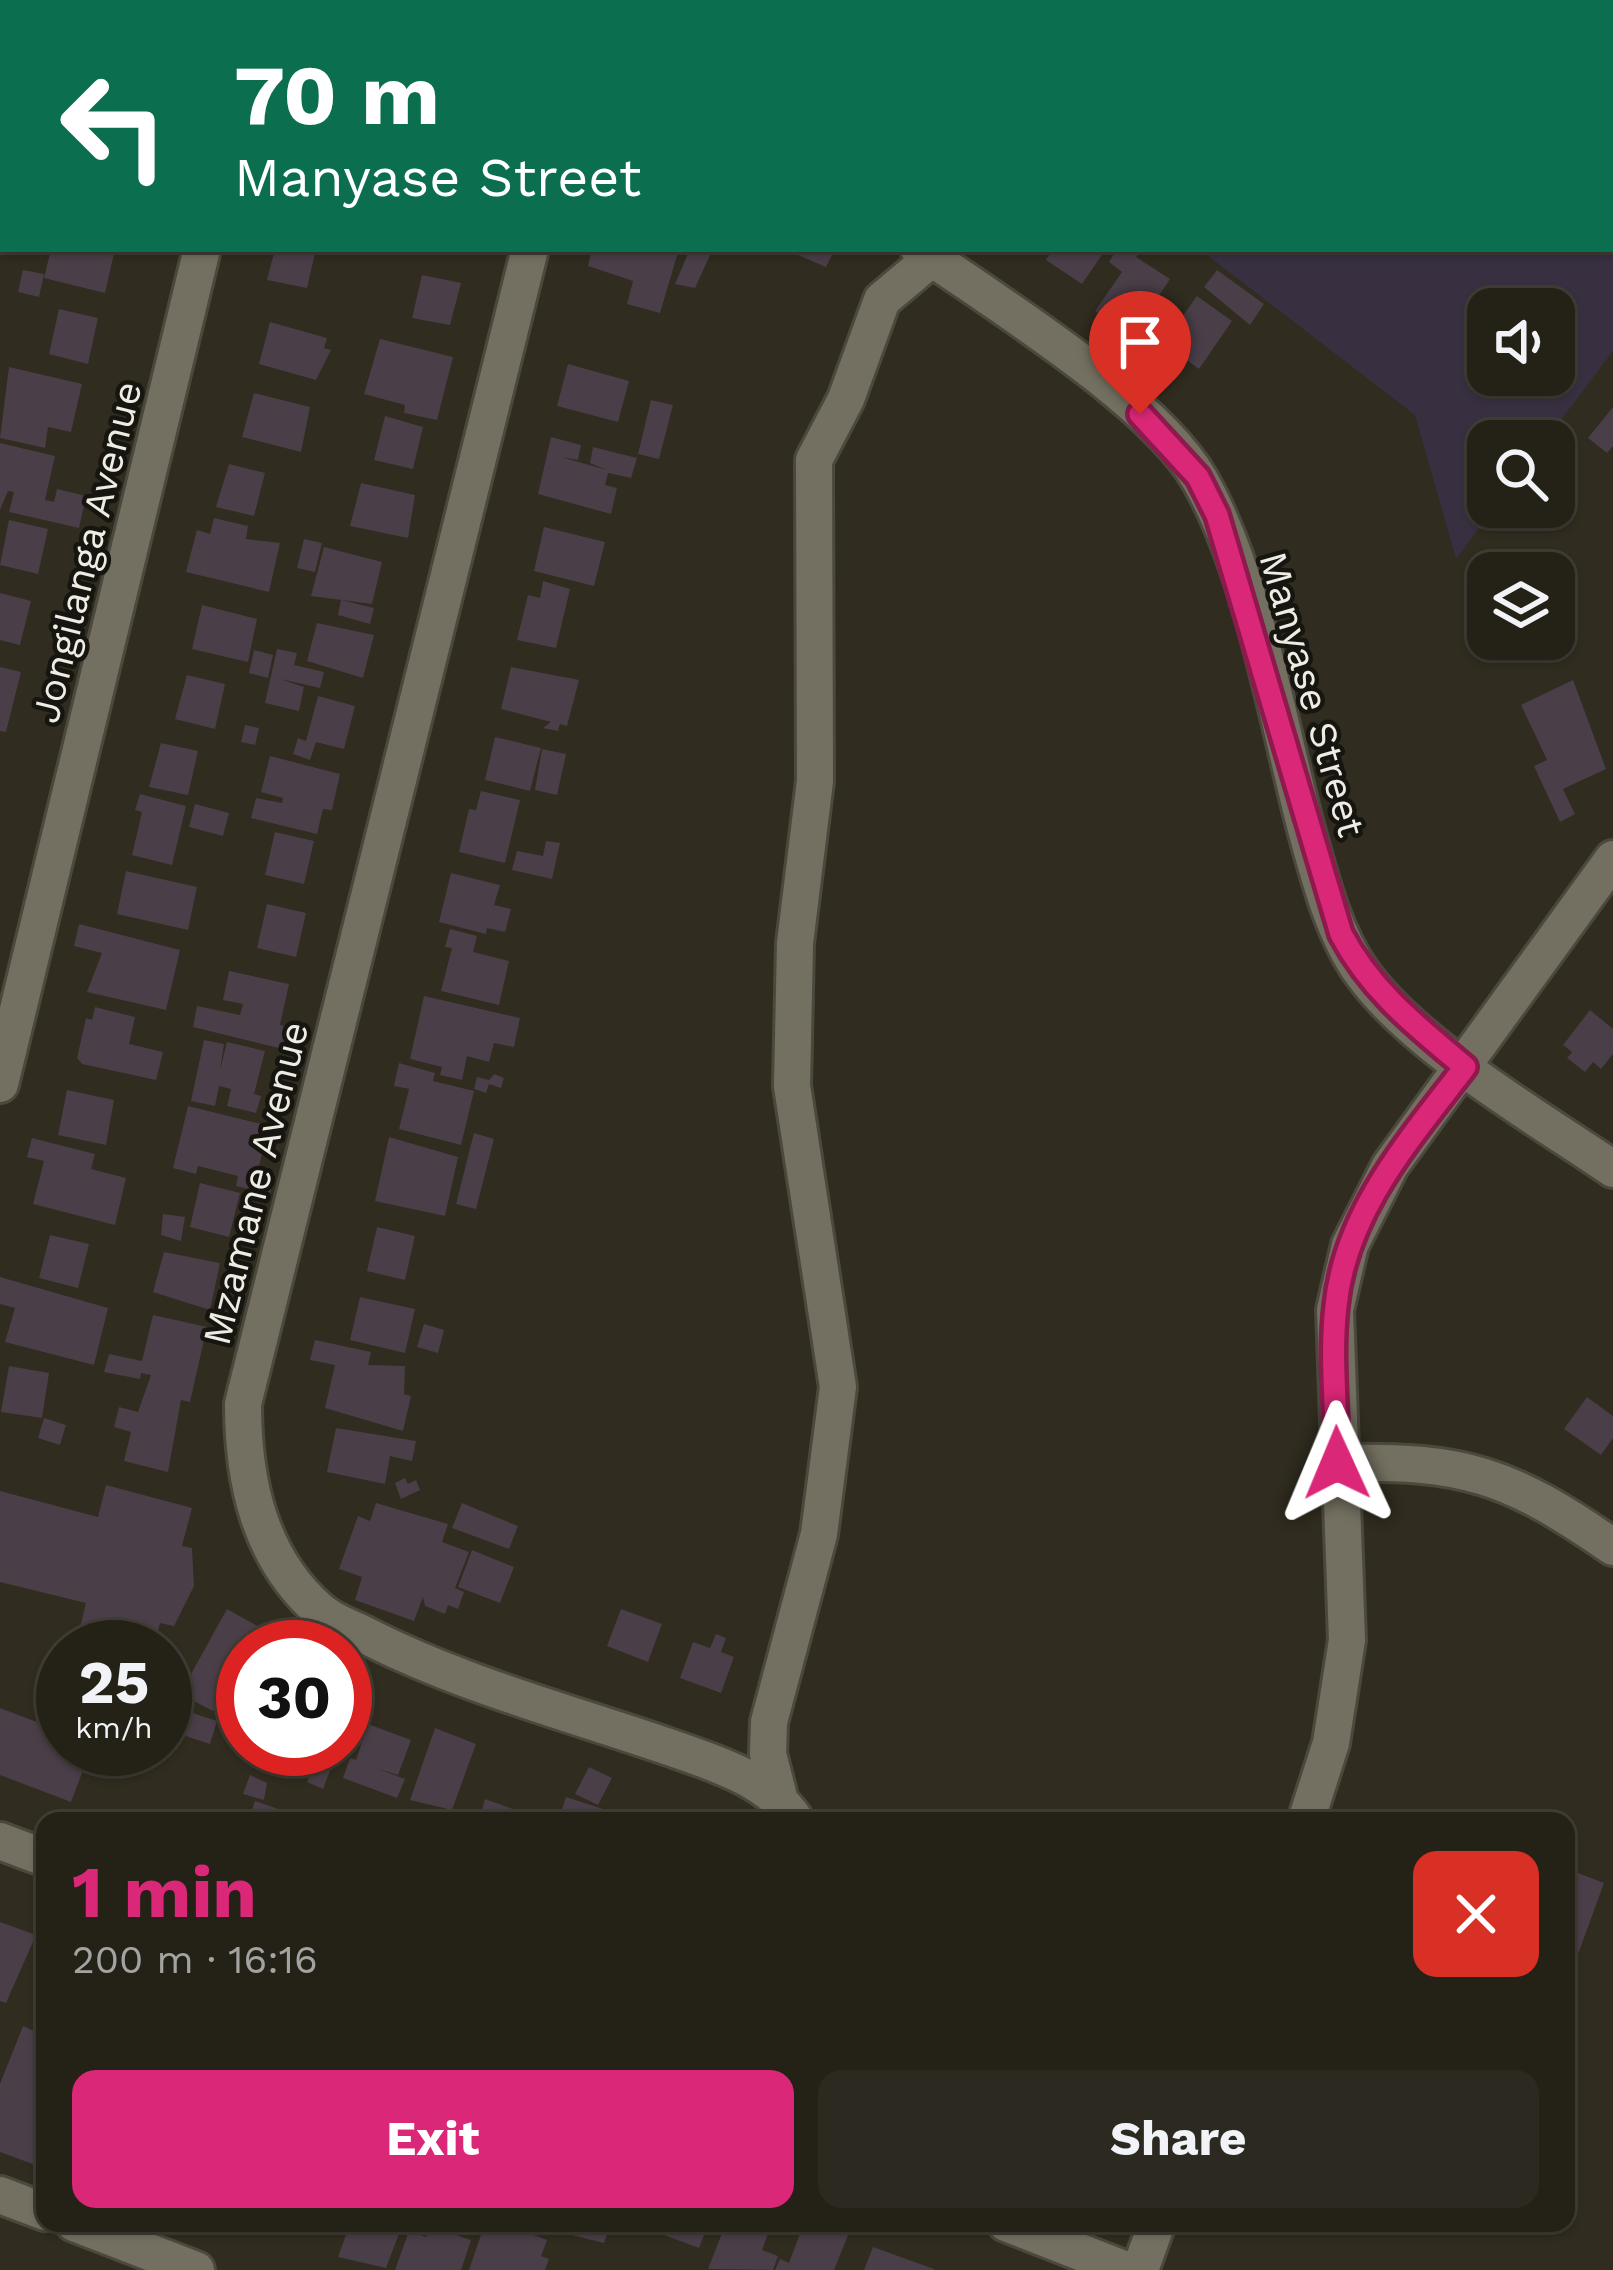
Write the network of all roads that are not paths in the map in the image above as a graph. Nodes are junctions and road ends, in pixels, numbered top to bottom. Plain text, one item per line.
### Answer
1 (201, 252) edge
2 (529, 252) edge
3 (926, 254) edge
4 (1613, 859) edge
5 (9, 1011) edge
6 (1465, 1067) junction
7 (0, 1084) edge
8 (1613, 1169) edge
9 (1337, 1463) junction
10 (1613, 1546) edge
11 (787, 1807) edge
12 (1309, 1812) edge
13 (0, 1841) edge
14 (36, 1855) edge
15 (0, 2194) edge
16 (36, 2208) edge
17 (97, 2232) edge
18 (1029, 2232) edge
19 (1154, 2232) edge
20 (196, 2270) edge
21 (1126, 2270) edge
22 (1140, 2270) edge

1 - 5 street, Jongilanga Avenue
2 - 11 street, Mzamane Avenue
3 - 6 street, Manyase Street
3 - 11 street
4 - 6 street
5 - 7 street, Jongilanga Avenue
6 - 8 street, Manyase Street
6 - 9 street
9 - 10 street
9 - 12 street
13 - 14 street
15 - 16 street
17 - 20 street
18 - 21 street
19 - 22 street

